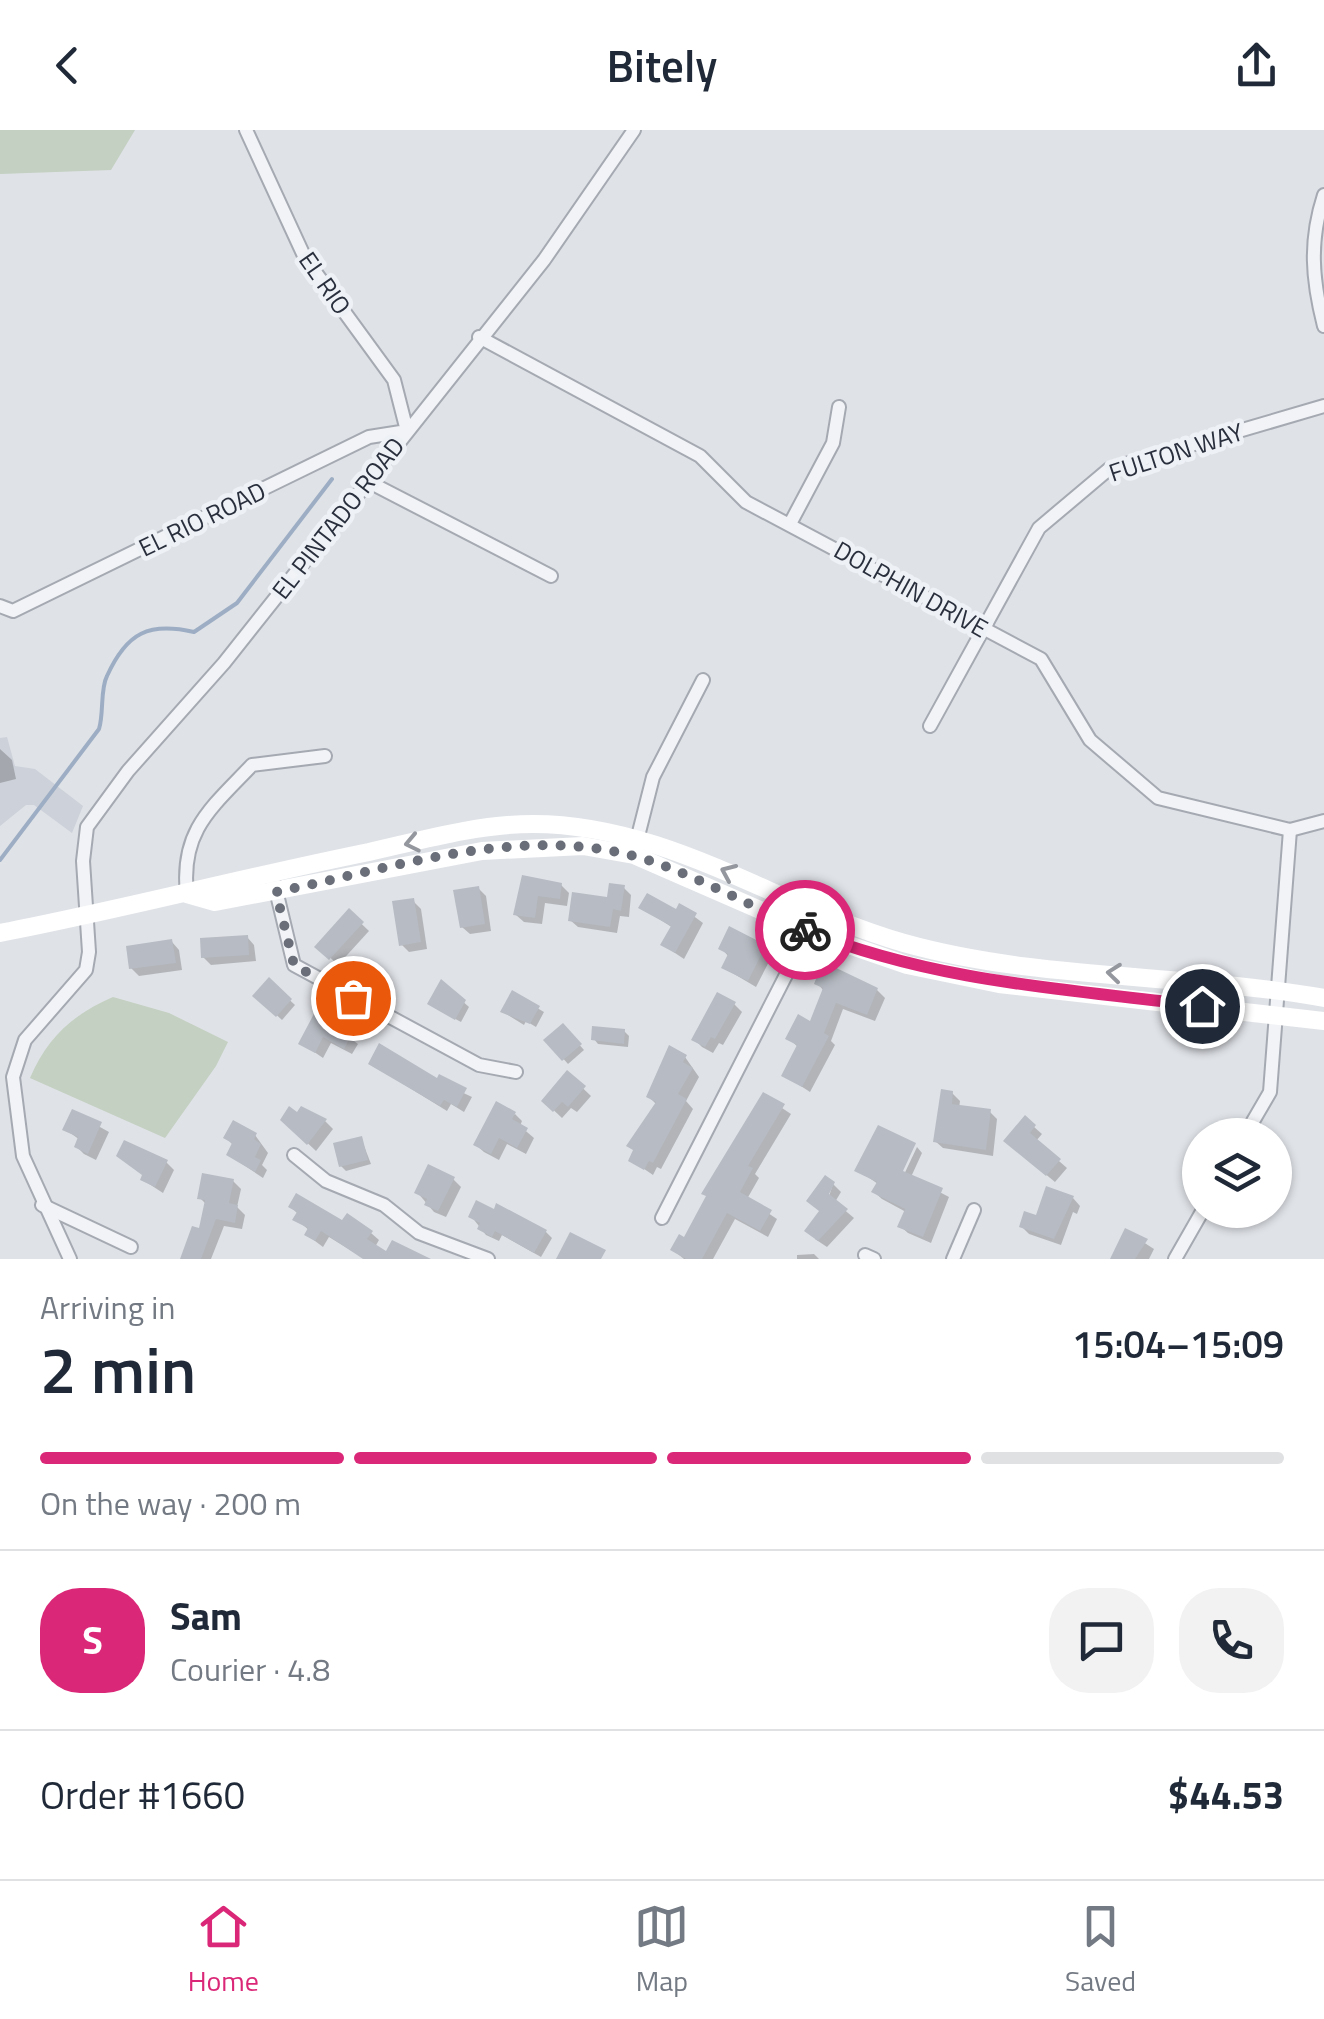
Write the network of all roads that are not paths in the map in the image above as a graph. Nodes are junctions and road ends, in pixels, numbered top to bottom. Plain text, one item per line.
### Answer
1 (246, 130) edge
2 (634, 130) edge
3 (1324, 195) edge
4 (1324, 326) edge
5 (479, 337) junction
6 (1324, 406) edge
7 (839, 407) dead end
8 (407, 432) junction
9 (367, 481) junction
10 (791, 522) junction
11 (551, 576) dead end
12 (0, 606) edge
13 (984, 630) junction
14 (703, 680) dead end
15 (930, 726) dead end
16 (324, 756) dead end
17 (1324, 822) edge
18 (1290, 830) junction
19 (636, 846) junction
20 (271, 870) junction
21 (276, 892) junction
22 (186, 894) junction
23 (817, 912) junction
24 (89, 917) junction
25 (808, 931) junction
26 (0, 933) edge
27 (1280, 990) junction
28 (1324, 998) edge
29 (1278, 1014) junction
30 (1324, 1021) edge
31 (516, 1072) dead end
32 (1255, 1118) edge
33 (294, 1155) dead end
34 (42, 1205) junction
35 (974, 1210) dead end
36 (662, 1218) dead end
37 (1193, 1228) edge
38 (131, 1247) dead end
39 (70, 1259) edge
40 (488, 1259) edge
41 (953, 1259) edge
42 (1176, 1259) edge

1 - 8 street, EL RIO
2 - 5 street, EL PINTADO ROAD
3 - 4 street
5 - 8 street, EL PINTADO ROAD
5 - 10 street, DOLPHIN DRIVE
6 - 13 street, FULTON WAY
7 - 10 street
8 - 9 street, EL PINTADO ROAD
8 - 12 street, EL RIO ROAD
9 - 11 street
9 - 24 street, EL PINTADO ROAD
10 - 13 street, DOLPHIN DRIVE
13 - 15 street, FULTON WAY
13 - 18 street, DOLPHIN DRIVE
14 - 19 street
16 - 22 street
17 - 18 street, DOLPHIN DRIVE
18 - 27 street
19 -> 20 street
19 - 21 street
23 -> 19 street
19 - 25 street
20 - 21 street
20 - 22 street
21 - 22 street
21 - 31 street
22 - 24 street
23 - 25 street
27 -> 23 street
24 - 26 street
24 - 34 street, EL PINTADO ROAD
25 - 29 street
25 - 36 street
27 - 28 street
27 - 29 street
29 - 30 street
29 - 32 street
33 - 40 street
34 - 38 street
34 - 39 street, EL PINTADO ROAD
35 - 41 street
37 - 42 street

